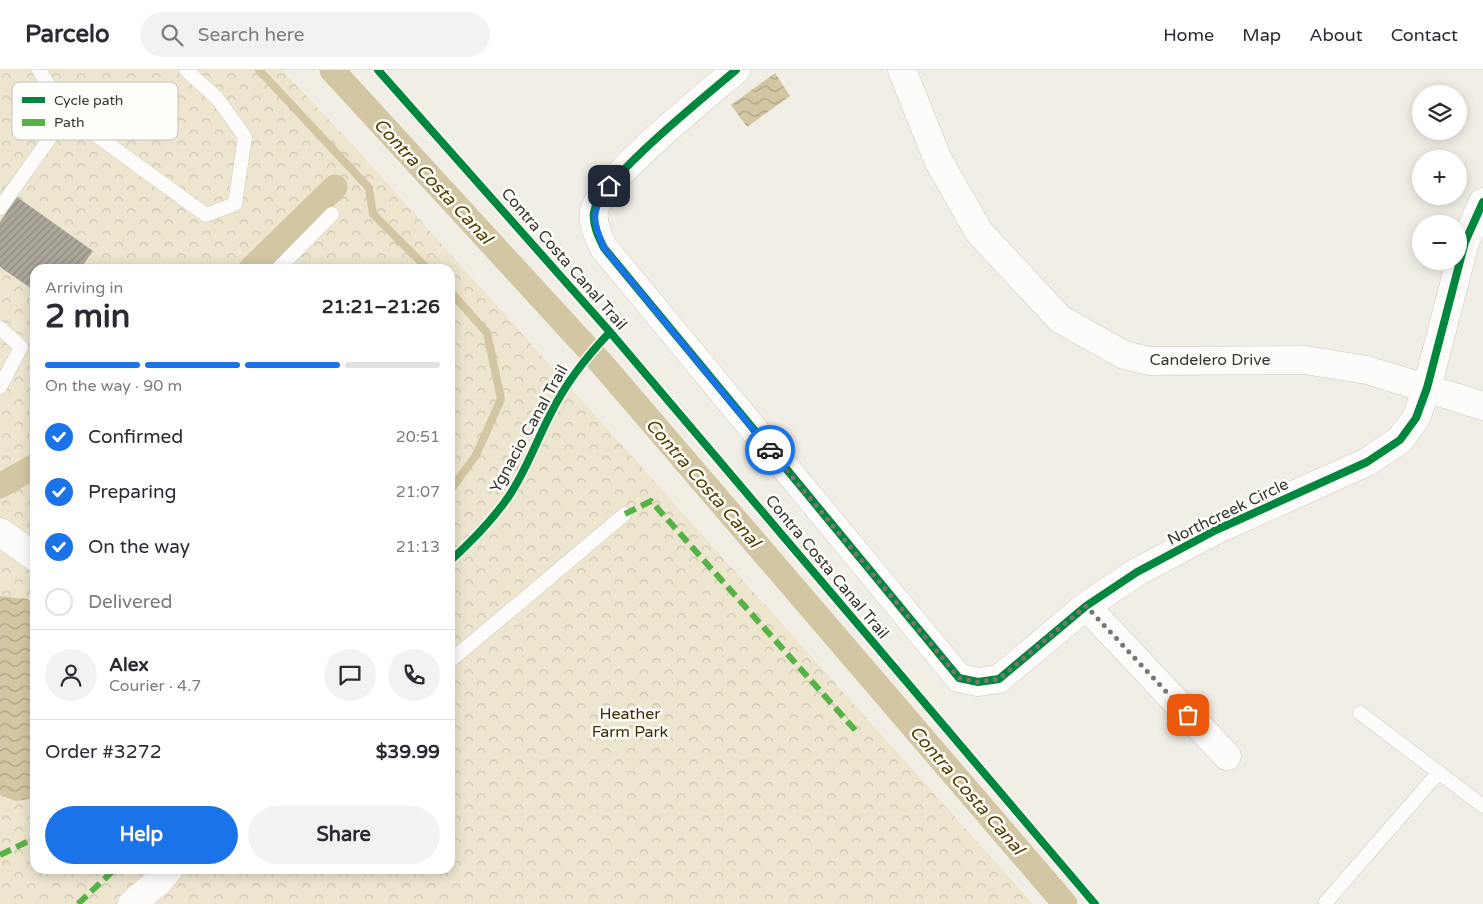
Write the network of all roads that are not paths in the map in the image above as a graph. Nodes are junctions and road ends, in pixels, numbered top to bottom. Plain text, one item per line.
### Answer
1 (39, 70) edge
2 (186, 70) edge
3 (736, 70) edge
4 (902, 70) edge
5 (47, 82) edge
6 (48, 140) edge
7 (103, 140) edge
8 (1483, 202) edge
9 (0, 208) edge
10 (332, 214) dead end
11 (283, 264) edge
12 (0, 328) edge
13 (0, 387) edge
14 (1427, 388) junction
15 (1483, 406) edge
16 (625, 514) dead end
17 (0, 532) edge
18 (30, 547) edge
19 (1086, 606) junction
20 (455, 658) edge
21 (1360, 713) dead end
22 (1226, 756) dead end
23 (1438, 772) junction
24 (1483, 806) edge
25 (165, 874) edge
26 (1326, 902) dead end
27 (132, 904) edge

1 - 5 lane
2 - 7 lane
3 - 19 street, Northcreek Circle
4 - 14 street, Candelero Drive
6 - 9 lane
8 - 14 street, Northcreek Circle
10 - 11 lane
12 - 13 lane
14 - 15 street, Candelero Drive
14 - 19 street, Northcreek Circle
16 - 20 lane
17 - 18 street
19 - 22 street
21 - 23 lane
23 - 24 lane
23 - 26 lane
25 - 27 street

